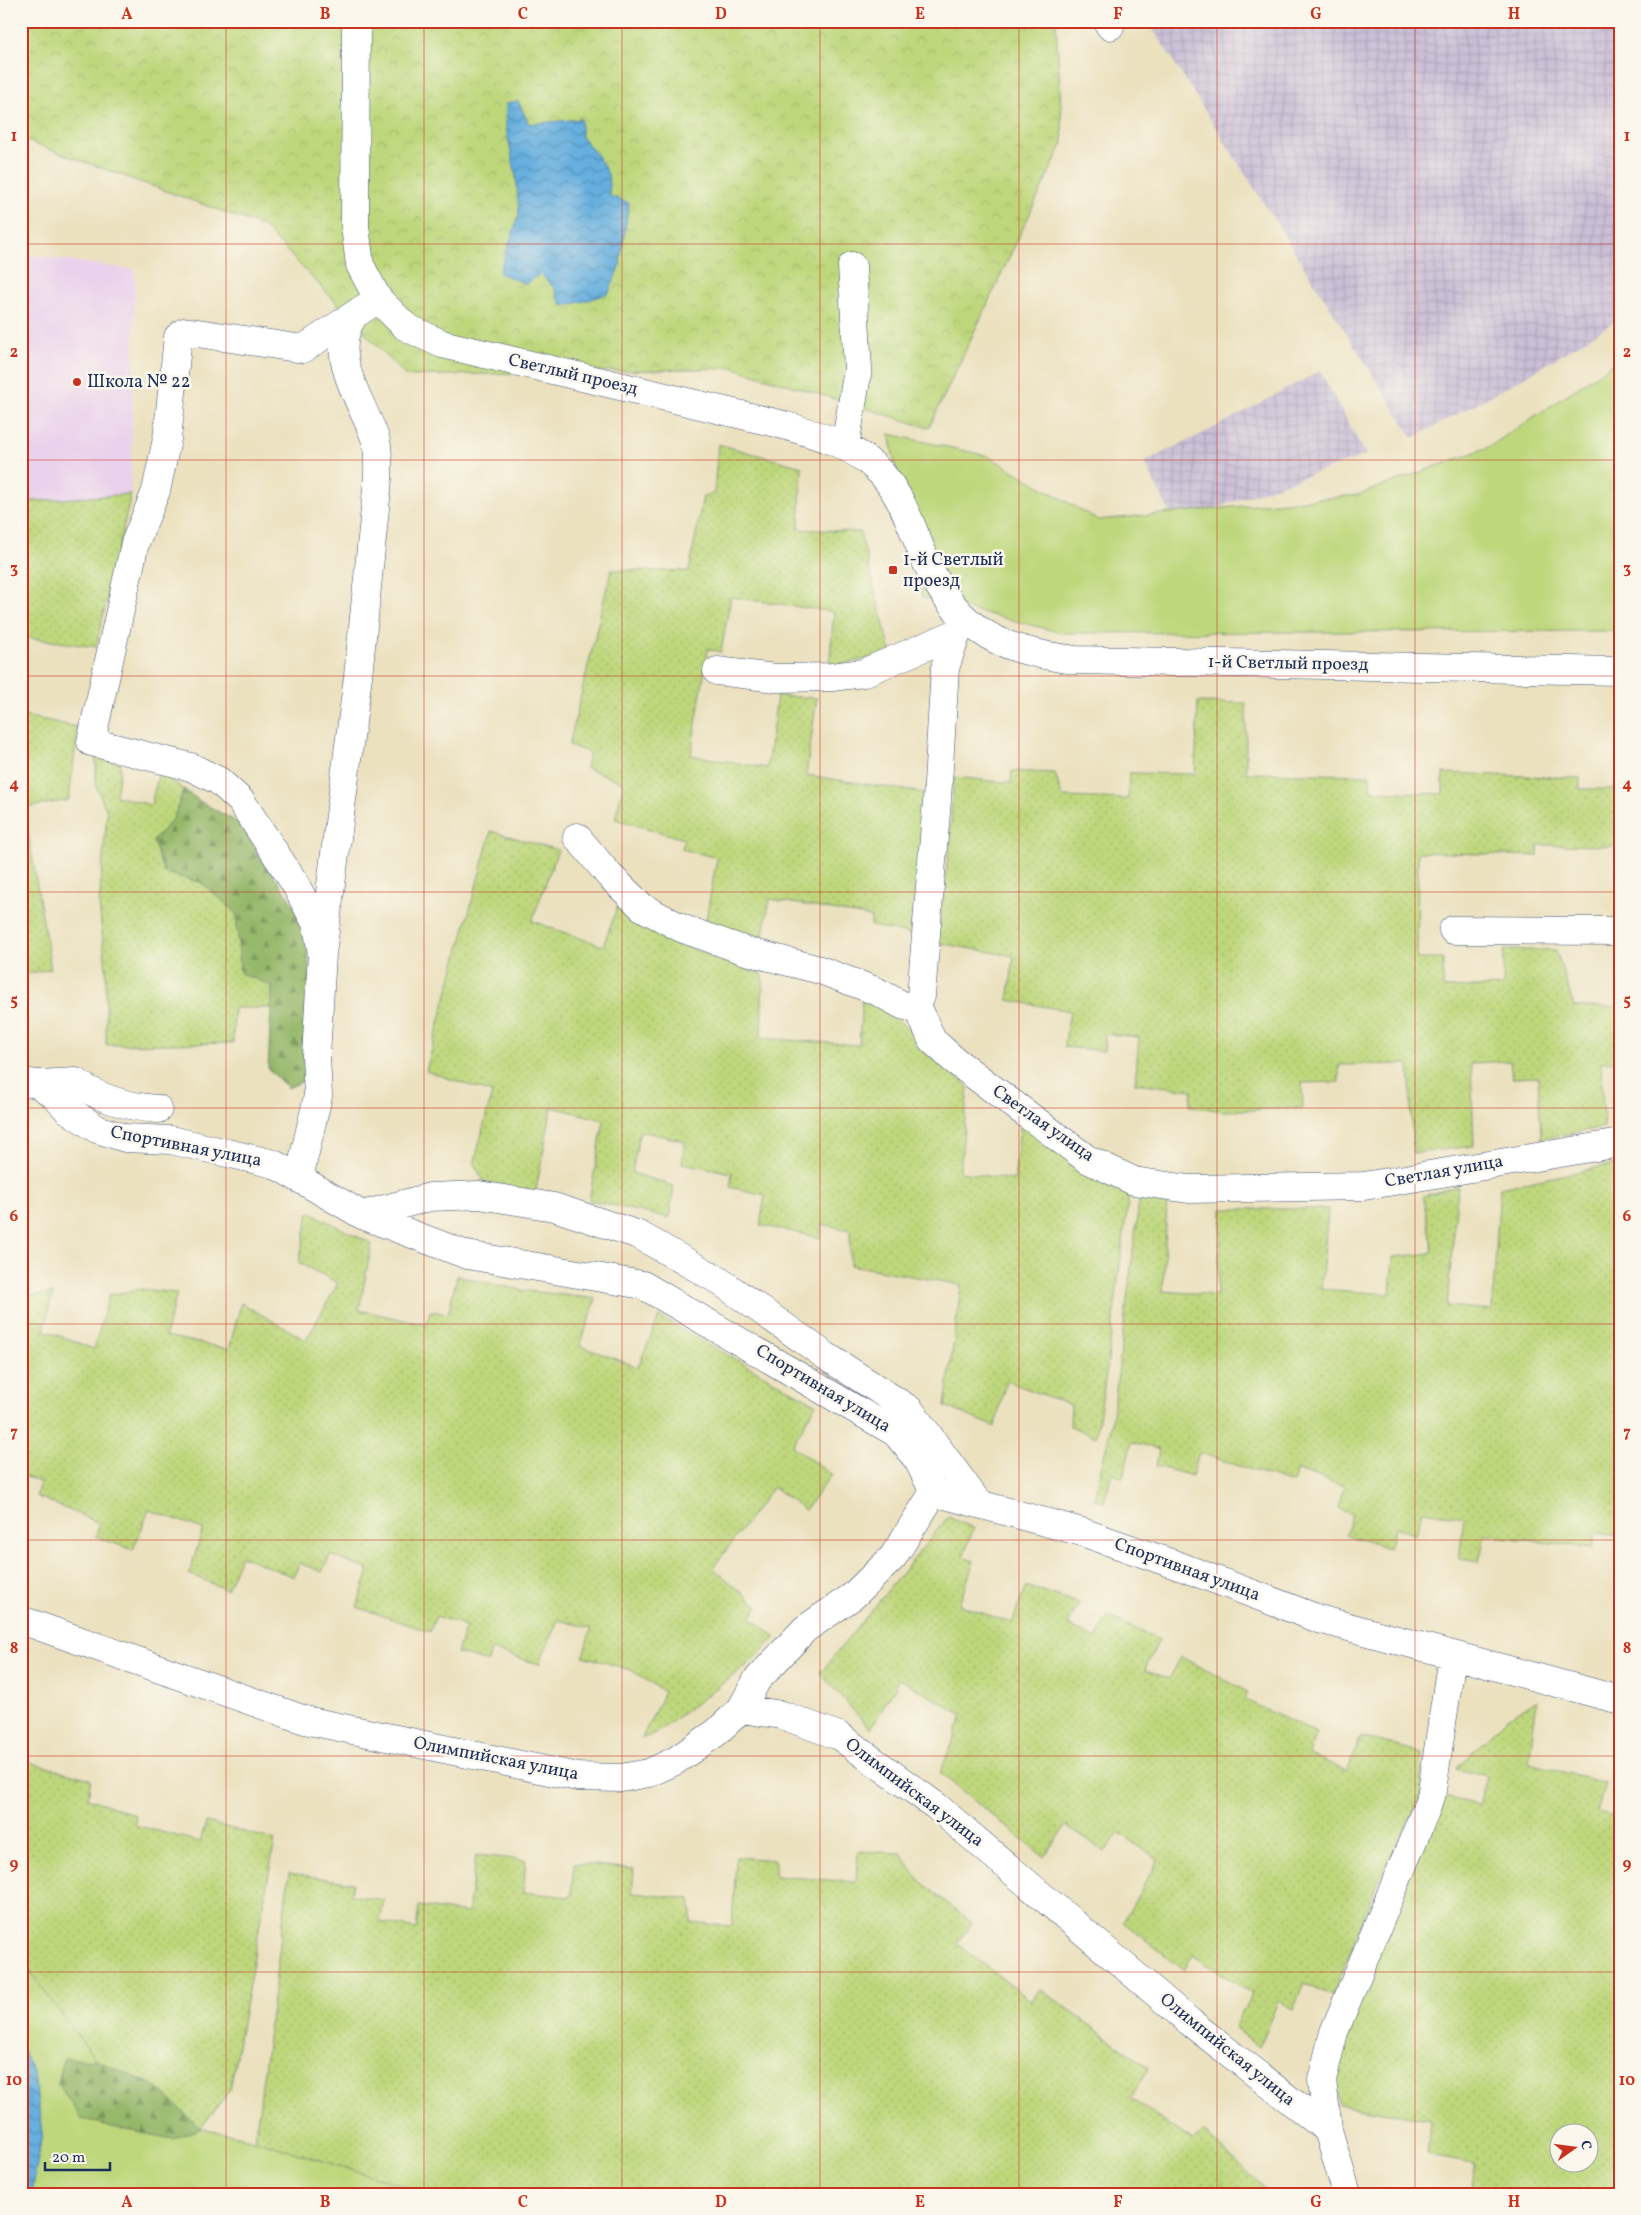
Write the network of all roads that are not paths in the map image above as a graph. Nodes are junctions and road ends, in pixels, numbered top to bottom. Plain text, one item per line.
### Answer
1 (356, 21) edge
2 (852, 266) dead end
3 (378, 299) junction
4 (353, 317) junction
5 (844, 446) junction
6 (960, 626) junction
7 (717, 671) dead end
8 (1620, 671) edge
9 (577, 837) dead end
10 (1453, 930) dead end
11 (1620, 931) edge
12 (322, 954) junction
13 (917, 1005) junction
14 (30, 1083) edge
15 (158, 1110) dead end
16 (1620, 1143) edge
17 (299, 1178) junction
18 (362, 1215) junction
19 (934, 1492) junction
20 (979, 1504) junction
21 (21, 1620) edge
22 (1452, 1656) junction
23 (1620, 1700) edge
24 (741, 1709) junction
25 (1328, 2130) junction
26 (1347, 2194) edge

1 - 3 street, Светлый проезд
2 - 5 street
3 - 4 street
3 - 5 street, Светлый проезд
4 - 12 street
4 - 12 street
5 - 6 street, Светлый проезд
6 - 7 street
6 - 8 street, 1-й Светлый проезд
6 - 13 street
9 - 13 street
10 - 11 street
12 - 17 street
13 - 16 street, Светлая улица
14 - 15 street
14 - 17 street, Спортивная улица
17 - 18 street, Спортивная улица
18 - 19 street, Спортивная улица
18 - 20 street
19 - 20 street, Спортивная улица
19 - 24 street
20 - 22 street, Спортивная улица
21 - 24 street, Олимпийская улица
22 - 23 street, Спортивная улица
22 - 25 street
24 - 25 street, Олимпийская улица
25 - 26 street

